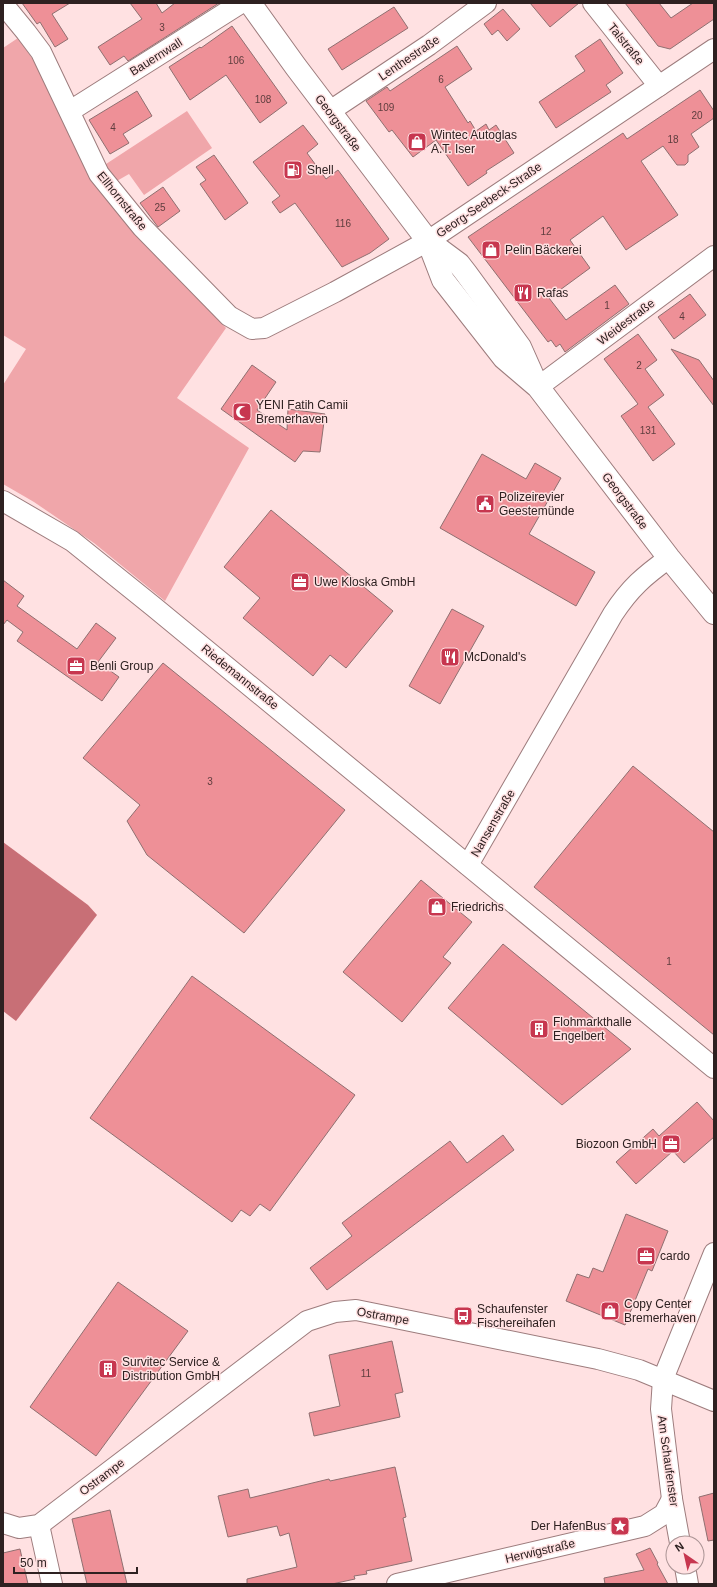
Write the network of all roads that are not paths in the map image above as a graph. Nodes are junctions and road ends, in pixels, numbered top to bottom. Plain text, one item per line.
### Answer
1 (241, 3) edge
2 (250, 3) edge
3 (486, 3) edge
4 (593, 3) edge
5 (3, 4) edge
6 (714, 49) edge
7 (659, 86) junction
8 (70, 111) junction
9 (330, 111) junction
10 (428, 241) junction
11 (714, 256) edge
12 (252, 329) joint
13 (538, 387) junction
14 (3, 501) edge
15 (669, 558) junction
16 (714, 613) edge
17 (468, 866) junction
18 (714, 1068) edge
19 (714, 1253) edge
20 (664, 1379) junction
21 (714, 1401) edge
22 (672, 1499) junction
23 (3, 1523) edge
24 (39, 1525) junction
25 (679, 1535) edge
26 (52, 1584) edge
27 (397, 1584) edge

1 - 8 street, Bauernwall
2 - 9 main road, Georgstraße
3 - 9 street, Lenthestraße
4 - 7 street, Talstraße
5 - 8 street, Ellhornstraße
6 - 7 street, Georg-Seebeck-Straße
7 - 10 street, Georg-Seebeck-Straße
8 - 12 street, Ellhornstraße
9 - 10 main road, Georgstraße
10 - 12 street, Georg-Seebeck-Straße
10 - 13 main road, Georgstraße
11 - 13 street, Weidestraße
13 - 15 main road, Georgstraße
14 - 17 street, Riedemannstraße
15 - 16 main road, Georgstraße
15 - 17 street, Nansenstraße
17 - 18 street, Nansenstraße
19 - 20 street
20 - 21 street, Ostrampe
20 - 22 street, Am Schaufenster
20 - 24 street, Ostrampe
22 - 25 street, Am Schaufenster
22 - 27 street, Herwigstraße
23 - 24 street
24 - 26 street

